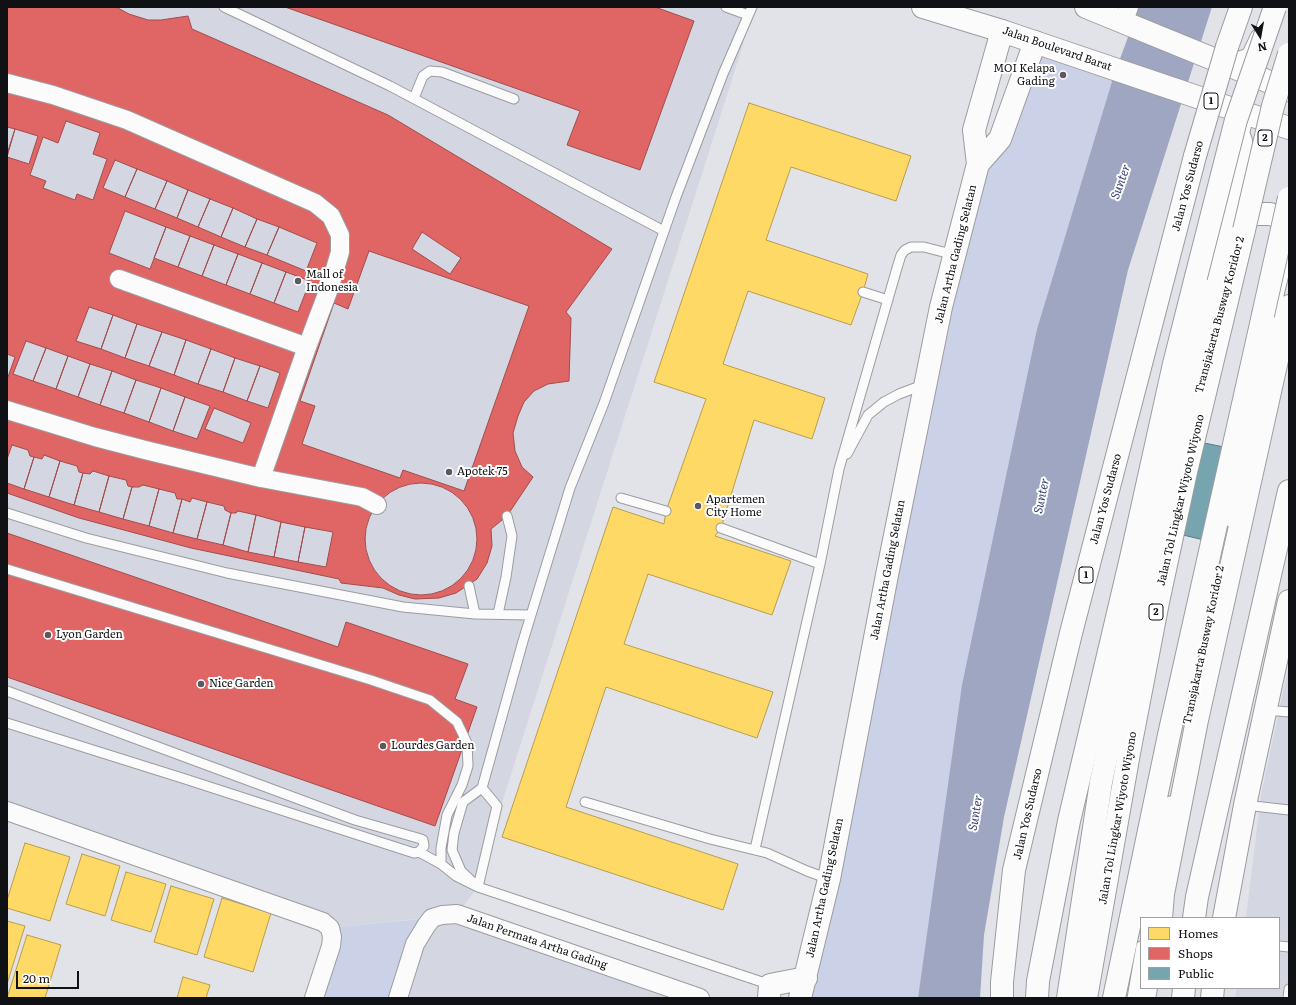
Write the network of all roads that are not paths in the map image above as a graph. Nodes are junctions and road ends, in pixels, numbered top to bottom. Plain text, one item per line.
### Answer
1 (224, 7) edge
2 (726, 7) edge
3 (923, 7) edge
4 (1086, 7) edge
5 (1242, 7) edge
6 (1275, 7) edge
7 (750, 11) edge
8 (1126, 18) edge
9 (1002, 31) junction
10 (1035, 42) junction
11 (1289, 54) edge
12 (1230, 65) junction
13 (7, 83) edge
14 (1289, 90) edge
15 (414, 98) junction
16 (514, 99) dead end
17 (1244, 112) junction
18 (1289, 128) edge
19 (978, 164) junction
20 (1289, 198) edge
21 (1289, 222) edge
22 (1230, 225) junction
23 (664, 231) junction
24 (1289, 237) edge
25 (956, 253) junction
26 (1289, 254) edge
27 (119, 280) dead end
28 (863, 292) dead end
29 (888, 300) junction
30 (1289, 306) edge
31 (307, 347) junction
32 (926, 384) junction
33 (7, 410) edge
34 (839, 469) junction
35 (261, 478) junction
36 (1289, 491) edge
37 (621, 498) dead end
38 (377, 505) dead end
39 (666, 511) dead end
40 (7, 512) edge
41 (507, 516) dead end
42 (721, 528) dead end
43 (1228, 529) dead end
44 (820, 564) junction
45 (7, 570) edge
46 (468, 586) dead end
47 (1289, 601) edge
48 (475, 614) junction
49 (498, 614) junction
50 (530, 615) junction
51 (1194, 689) dead end
52 (7, 691) edge
53 (1266, 710) junction
54 (1289, 712) edge
55 (7, 723) edge
56 (1192, 724) junction
57 (482, 788) junction
58 (1173, 790) dead end
59 (585, 802) dead end
60 (1245, 805) junction
61 (1289, 810) edge
62 (7, 811) edge
63 (756, 849) junction
64 (419, 852) junction
65 (441, 864) junction
66 (828, 879) junction
67 (478, 887) junction
68 (1094, 897) dead end
69 (1146, 917) edge
70 (1157, 917) edge
71 (1161, 917) edge
72 (1194, 917) edge
73 (1224, 917) edge
74 (1086, 944) dead end
75 (1140, 952) edge
76 (1289, 989) edge
77 (802, 990) edge
78 (769, 992) edge
79 (314, 998) edge
80 (398, 998) edge
81 (700, 998) edge
82 (1002, 998) edge
83 (1037, 998) edge
84 (1068, 998) edge
85 (1075, 998) edge
86 (1086, 998) edge
87 (1114, 998) edge
88 (1132, 998) edge
89 (1288, 998) edge

1 - 15 lane
2 - 7 lane
3 - 9 main road, Jalan Boulevard Barat
4 - 8 main road
5 - 82 main road, Jalan Yos Sudarso / 1, bridge
6 - 12 main road
6 - 83 main road, bridge
7 - 23 lane
8 - 12 main road
9 - 10 main road, Jalan Boulevard Barat
9 - 19 main road, Jalan Artha Gading Selatan
10 - 17 main road, Jalan Boulevard Barat
10 - 19 main road, Jalan Artha Gading Selatan
11 - 86 main road, Jalan Tol Lingkar Wiyoto Wiyono / 2, bridge
12 - 14 main road
13 - 31 street
15 - 16 lane
15 - 23 lane
17 - 18 main road, Jalan Boulevard Barat
17 - 22 main road
19 - 25 main road, Jalan Artha Gading Selatan
20 - 87 main road, bridge
21 - 22 main road
22 - 84 main road
23 - 50 lane
24 - 68 lane, Transjakarta Busway Koridor 2
25 - 29 lane
25 - 32 main road, Jalan Artha Gading Selatan
26 - 43 lane
27 - 31 street
28 - 29 lane
29 - 34 lane
30 - 56 main road
31 - 35 street
32 - 34 lane
32 - 66 main road, Jalan Artha Gading Selatan
33 - 35 street
34 - 44 lane
35 - 38 street
36 - 72 main road
37 - 39 lane
40 - 48 lane
41 - 49 lane
42 - 44 lane
44 - 63 lane
45 - 65 lane
46 - 48 lane
47 - 53 main road
48 - 49 lane
49 - 50 lane
50 - 57 lane
51 - 56 lane, Transjakarta Busway Koridor 2
52 - 64 lane
53 - 54 lane
53 - 60 main road
55 - 64 lane
56 - 70 main road
56 - 71 main road
57 - 67 lane
57 - 67 lane
58 - 69 lane
59 - 63 lane
60 - 61 lane
60 - 73 main road
62 - 79 street
63 - 66 lane
64 - 65 lane
65 - 67 lane
66 - 77 main road, Jalan Artha Gading Selatan
67 - 78 lane
74 - 85 lane
75 - 88 lane
76 - 89 lane
77 - 78 main road, Jalan Artha Gading Selatan
80 - 81 street, Jalan Permata Artha Gading

